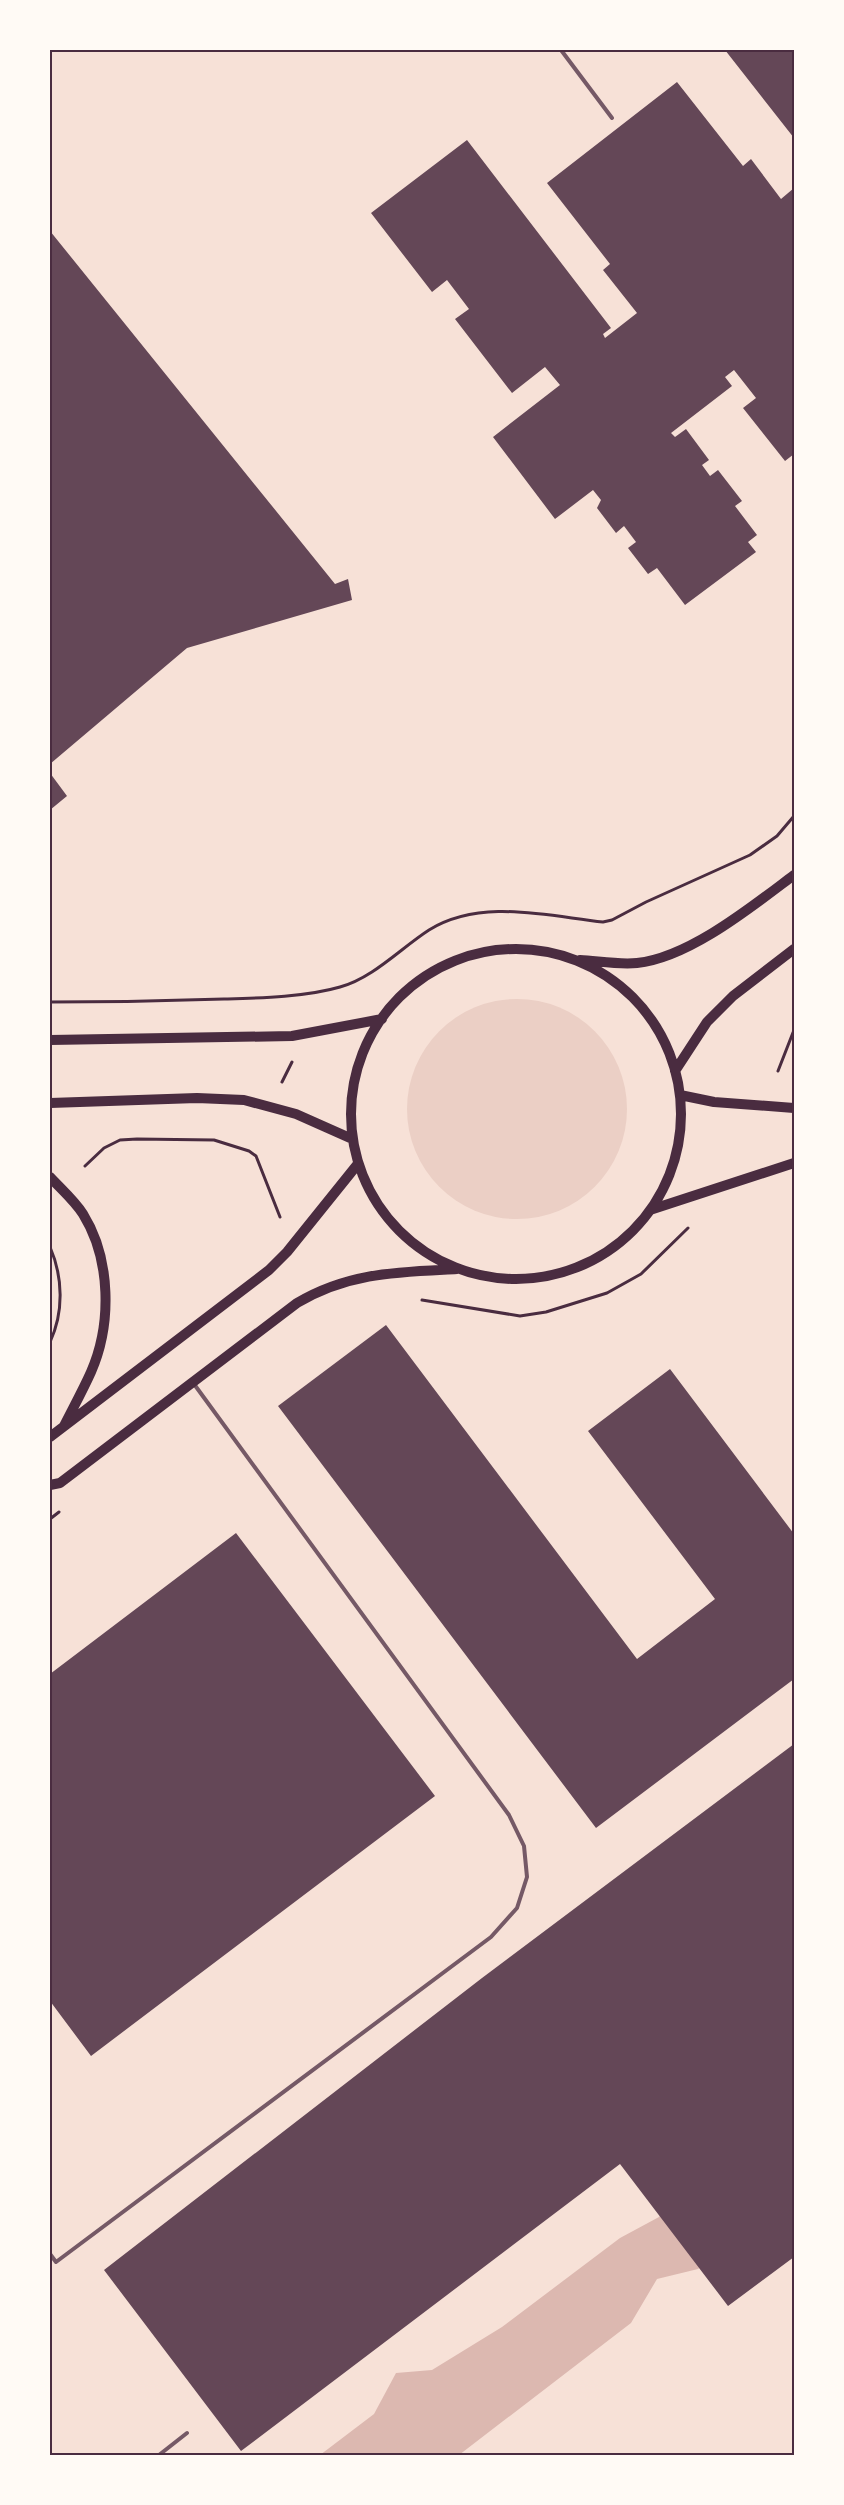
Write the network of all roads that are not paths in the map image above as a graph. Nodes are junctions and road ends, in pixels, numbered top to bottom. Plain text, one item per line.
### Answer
1 (561, 50) edge
2 (612, 118) dead end
3 (794, 875) edge
4 (794, 949) edge
5 (574, 960) junction
6 (382, 1019) junction
7 (50, 1040) edge
8 (675, 1071) junction
9 (680, 1096) junction
10 (50, 1103) edge
11 (794, 1108) edge
12 (350, 1138) junction
13 (794, 1163) edge
14 (357, 1165) junction
15 (50, 1177) edge
16 (650, 1210) junction
17 (461, 1269) junction
18 (192, 1382) junction
19 (63, 1429) junction
20 (50, 1437) edge
21 (50, 1486) edge
22 (50, 2254) edge
23 (187, 2434) dead end
24 (159, 2455) edge

1 - 2 lane
3 - 5 main road
4 - 8 main road
5 - 6 main road
5 - 8 main road
6 - 7 main road
6 - 12 main road
8 - 9 main road
9 - 11 main road
9 - 16 main road
10 - 12 main road
12 - 14 main road
13 - 16 main road
14 - 17 main road
14 - 19 main road
15 - 19 main road
16 - 17 main road
17 - 18 main road
18 - 21 main road
18 - 22 lane
19 - 20 main road
23 - 24 lane

